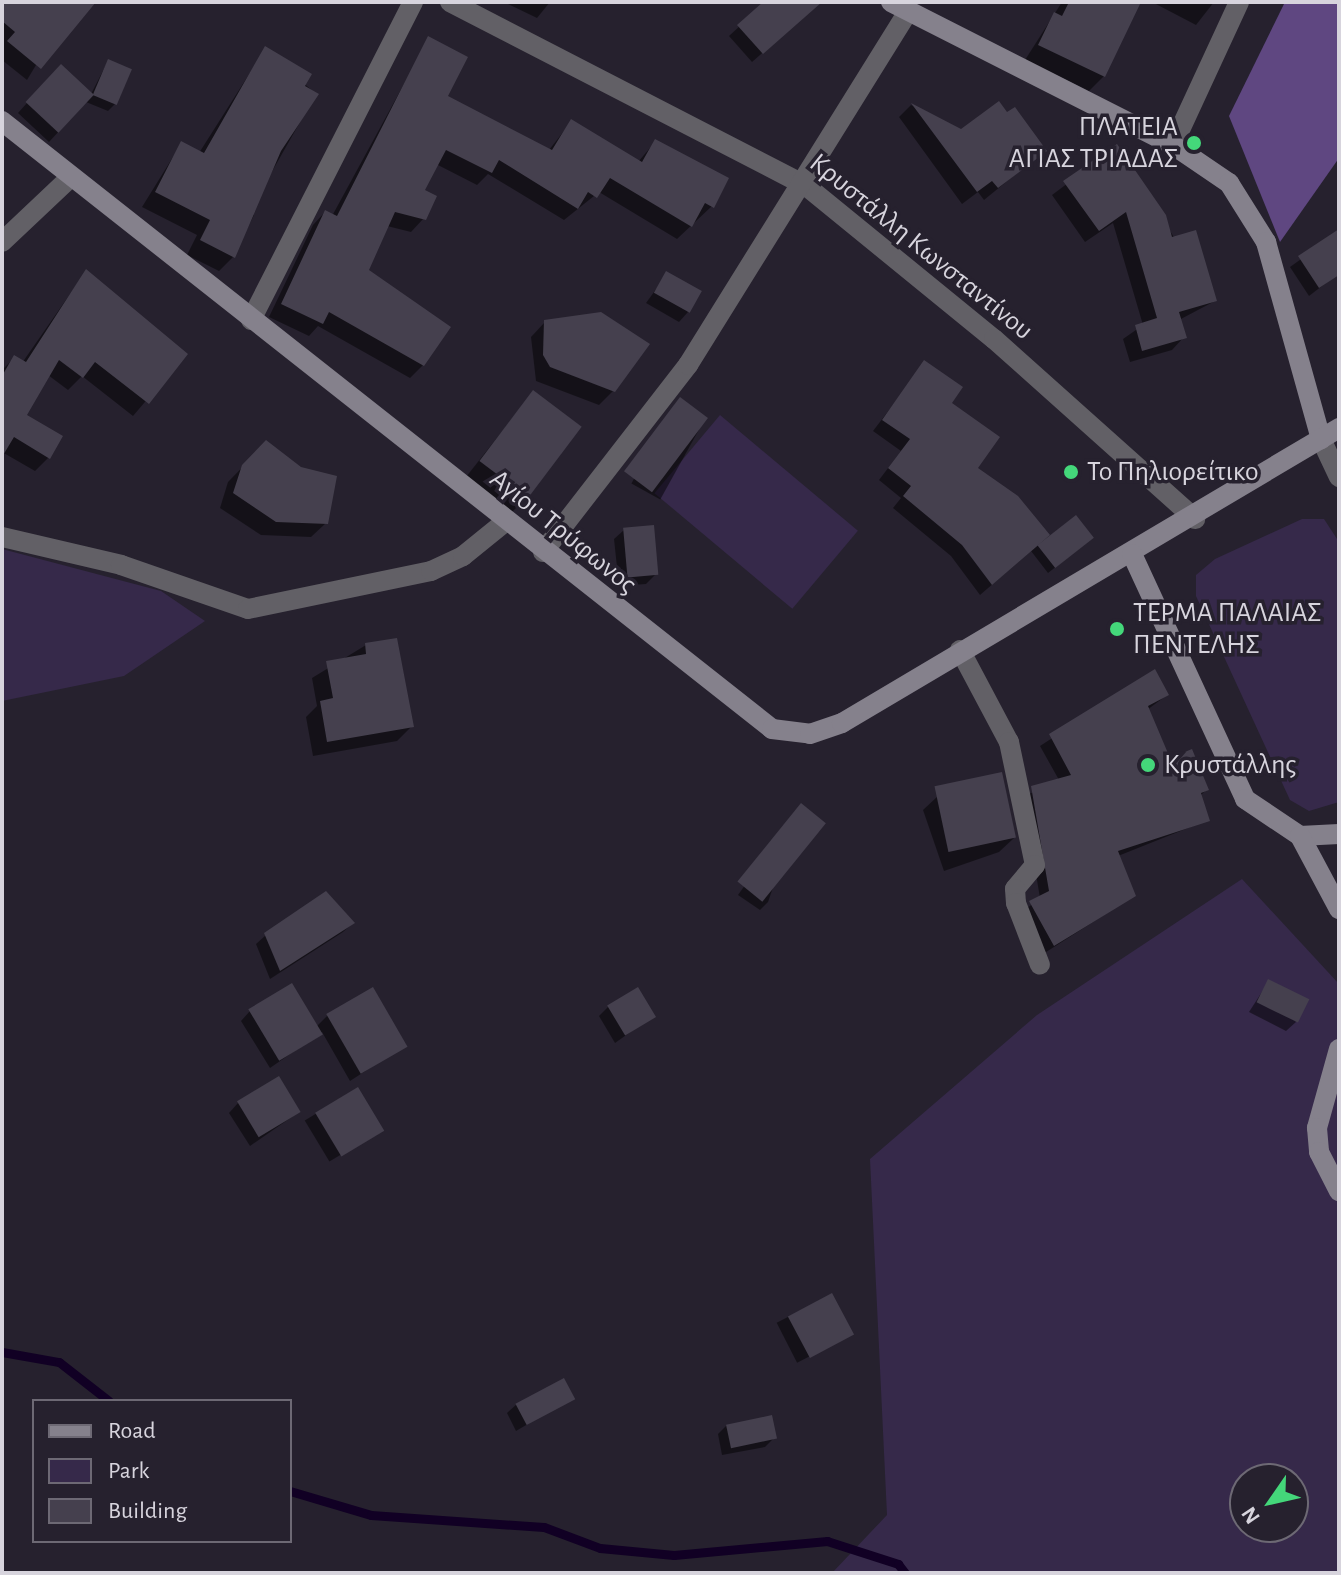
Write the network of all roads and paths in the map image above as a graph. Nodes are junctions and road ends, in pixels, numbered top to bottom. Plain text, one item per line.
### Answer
1 (413, 2) edge
2 (450, 2) edge
3 (1239, 2) edge
4 (899, 6) edge
5 (2, 121) edge
6 (1173, 145) junction
7 (71, 177) junction
8 (805, 185) junction
9 (2, 242) edge
10 (251, 320) junction
11 (1330, 434) edge
12 (1339, 477) edge
13 (1195, 519) junction
14 (505, 522) junction
15 (2, 537) edge
16 (543, 552) junction
17 (1132, 554) junction
18 (960, 650) junction
19 (1339, 834) edge
20 (1300, 836) junction
21 (1339, 909) edge
22 (1040, 965) dead end
23 (1339, 1049) edge
24 (1339, 1191) edge

1 - 10 street
2 - 8 street, Κρυστάλλη Κωνσταντίνου
3 - 6 street
4 - 6 main road
4 - 8 street
5 - 7 main road, Αγίου Τρύφωνος
6 - 11 main road
7 - 9 street
7 - 10 main road, Αγίου Τρύφωνος
8 - 13 street, Κρυστάλλη Κωνσταντίνου
8 - 16 street
10 - 14 main road, Αγίου Τρύφωνος
11 - 12 street
11 - 13 main road, Αγίου Τρύφωνος
13 - 17 main road, Αγίου Τρύφωνος
14 - 15 street
14 - 16 main road, Αγίου Τρύφωνος
16 - 18 main road, Αγίου Τρύφωνος
17 - 18 main road, Αγίου Τρύφωνος
17 - 20 main road
18 - 22 street
19 - 20 main road
20 - 21 main road
23 - 24 main road

